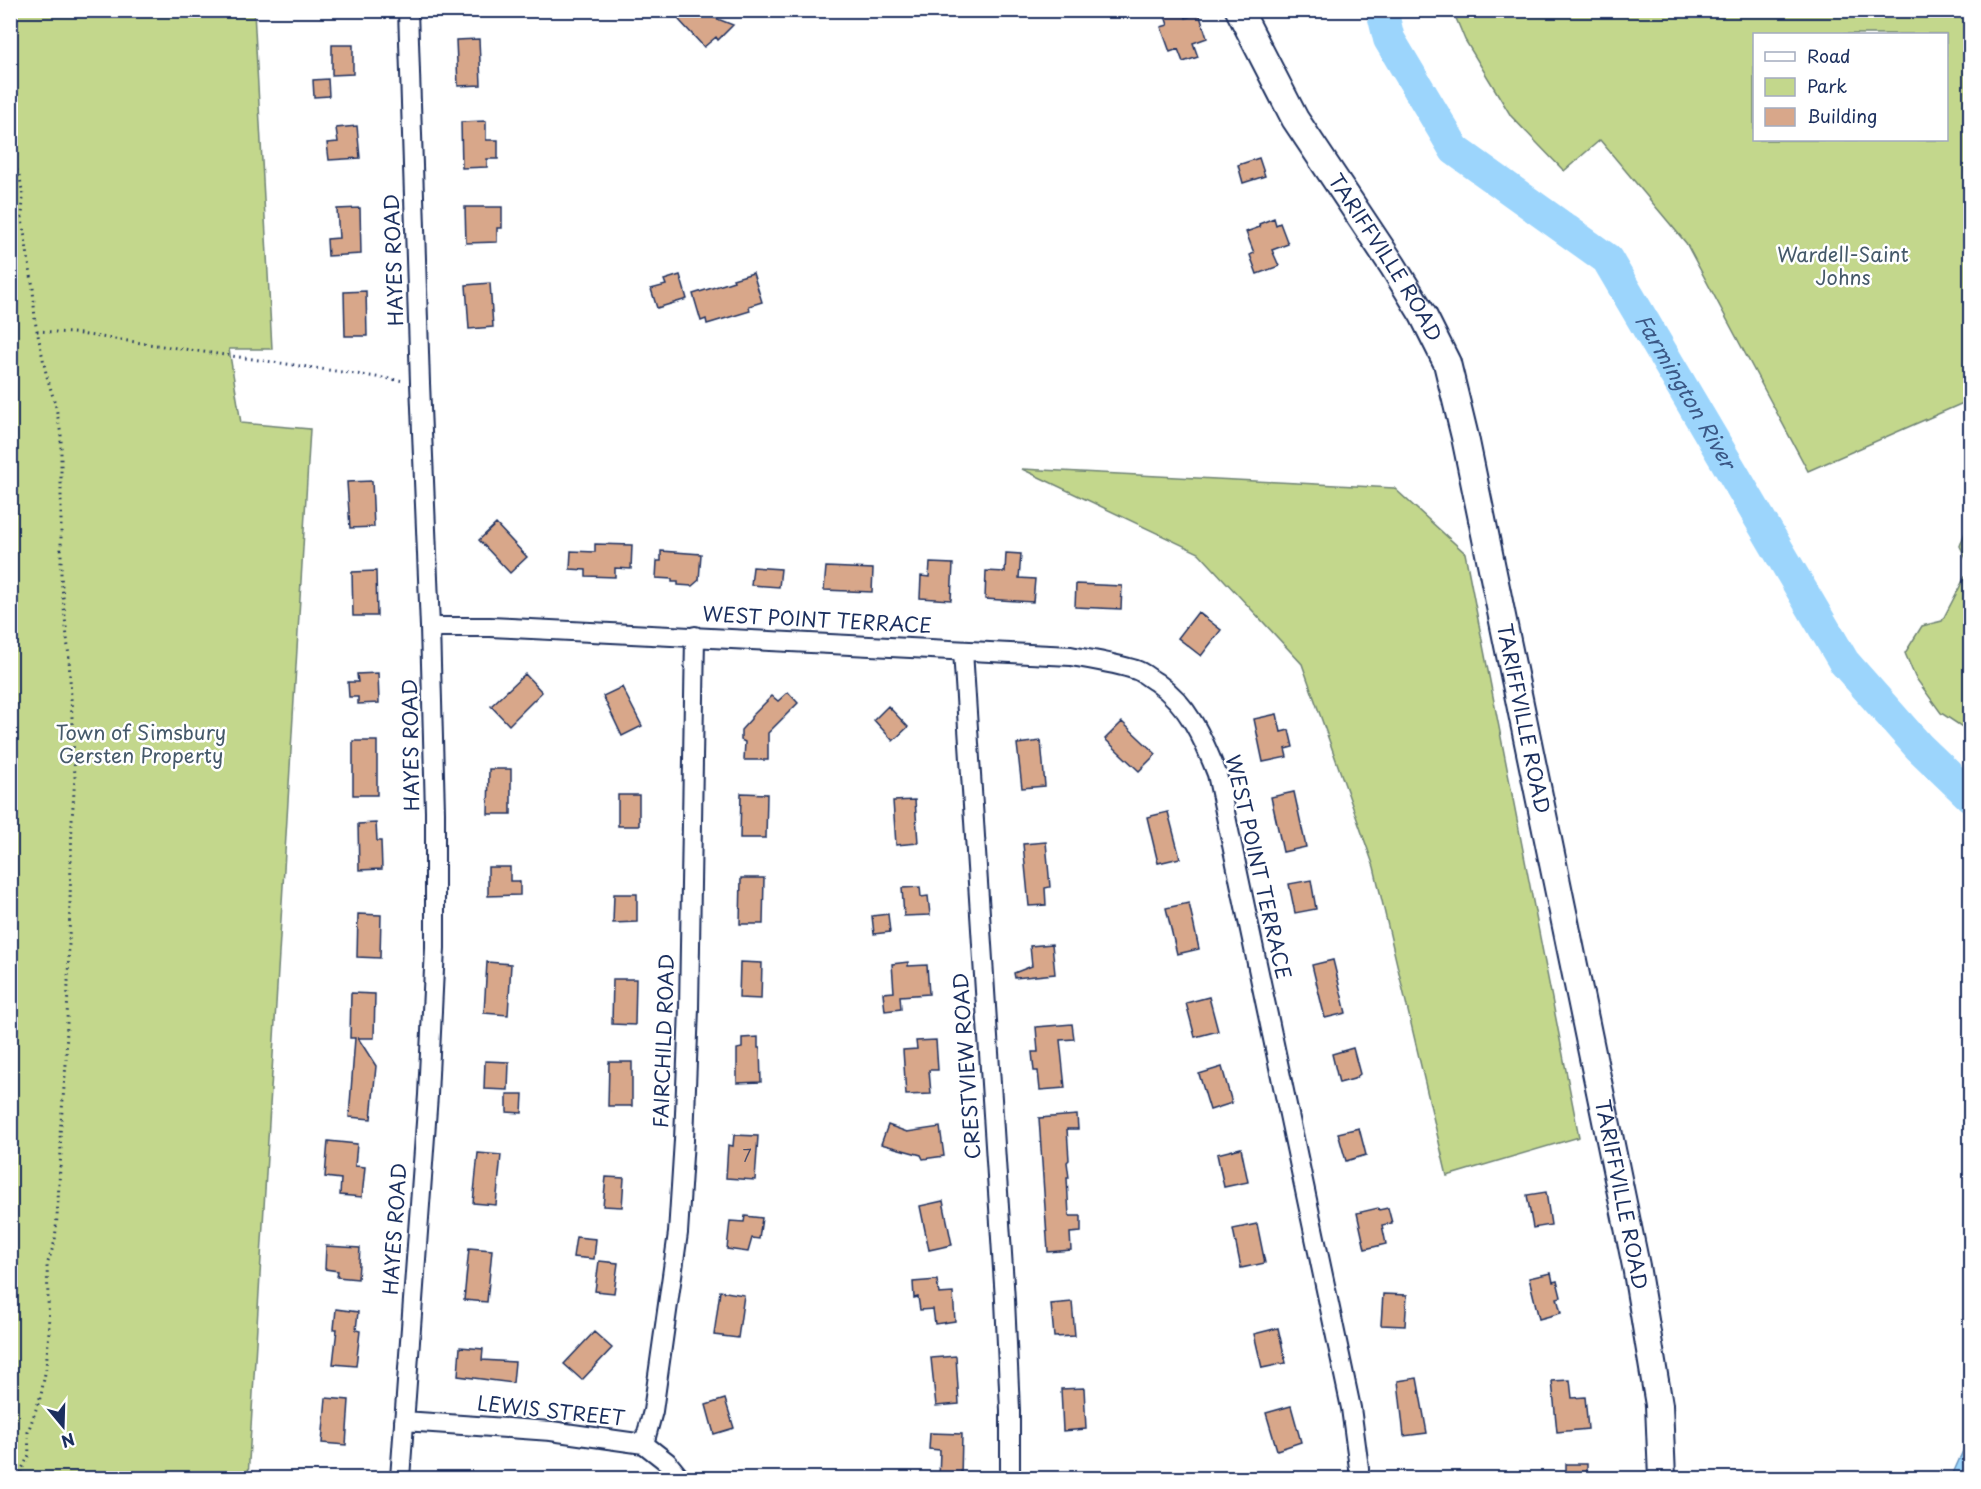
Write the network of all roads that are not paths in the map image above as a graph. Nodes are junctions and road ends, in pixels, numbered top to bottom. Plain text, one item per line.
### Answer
1 (408, 10) edge
2 (1239, 10) edge
3 (430, 627) junction
4 (695, 636) junction
5 (963, 651) junction
6 (404, 1421) junction
7 (644, 1444) junction
8 (400, 1479) edge
9 (680, 1479) edge
10 (1010, 1479) edge
11 (1359, 1479) edge
12 (1662, 1479) edge

1 - 3 street, HAYES ROAD
2 - 12 main road, TARIFFVILLE ROAD
3 - 4 street, WEST POINT TERRACE
3 - 6 street, HAYES ROAD
4 - 5 street, WEST POINT TERRACE
4 - 7 street, FAIRCHILD ROAD
5 - 10 street, CRESTVIEW ROAD
5 - 11 street, WEST POINT TERRACE
6 - 7 street, LEWIS STREET
6 - 8 street, HAYES ROAD
7 - 9 street, LEWIS STREET

